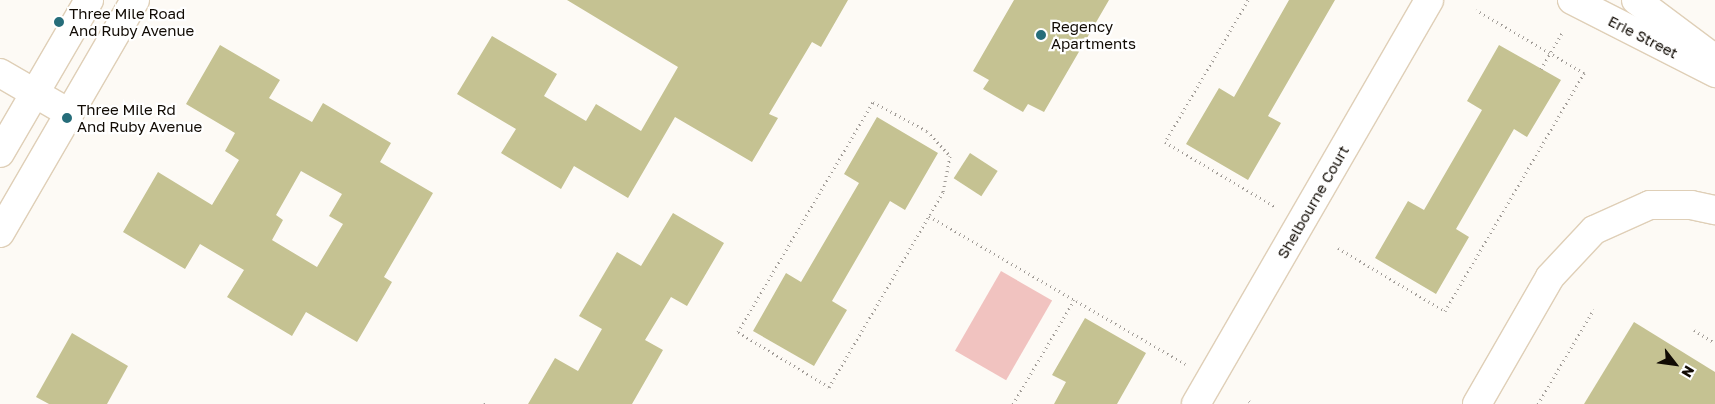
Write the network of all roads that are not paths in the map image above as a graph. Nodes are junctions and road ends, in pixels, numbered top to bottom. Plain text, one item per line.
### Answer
1 (89, 0) edge
2 (135, 0) edge
3 (1429, 0) edge
4 (1572, 0) edge
5 (1636, 0) edge
6 (1715, 58) edge
7 (0, 73) edge
8 (1715, 74) edge
9 (35, 93) junction
10 (69, 113) junction
11 (0, 154) edge
12 (1715, 210) edge
13 (0, 233) edge
14 (1196, 404) edge
15 (1477, 404) edge

1 - 9 street
2 - 10 street
3 - 14 street, Shelbourne Court
4 - 8 street, Erie Street
5 - 6 street, Erie Street
7 - 9 street
9 - 10 street
9 - 11 street
10 - 13 street
12 - 15 street

